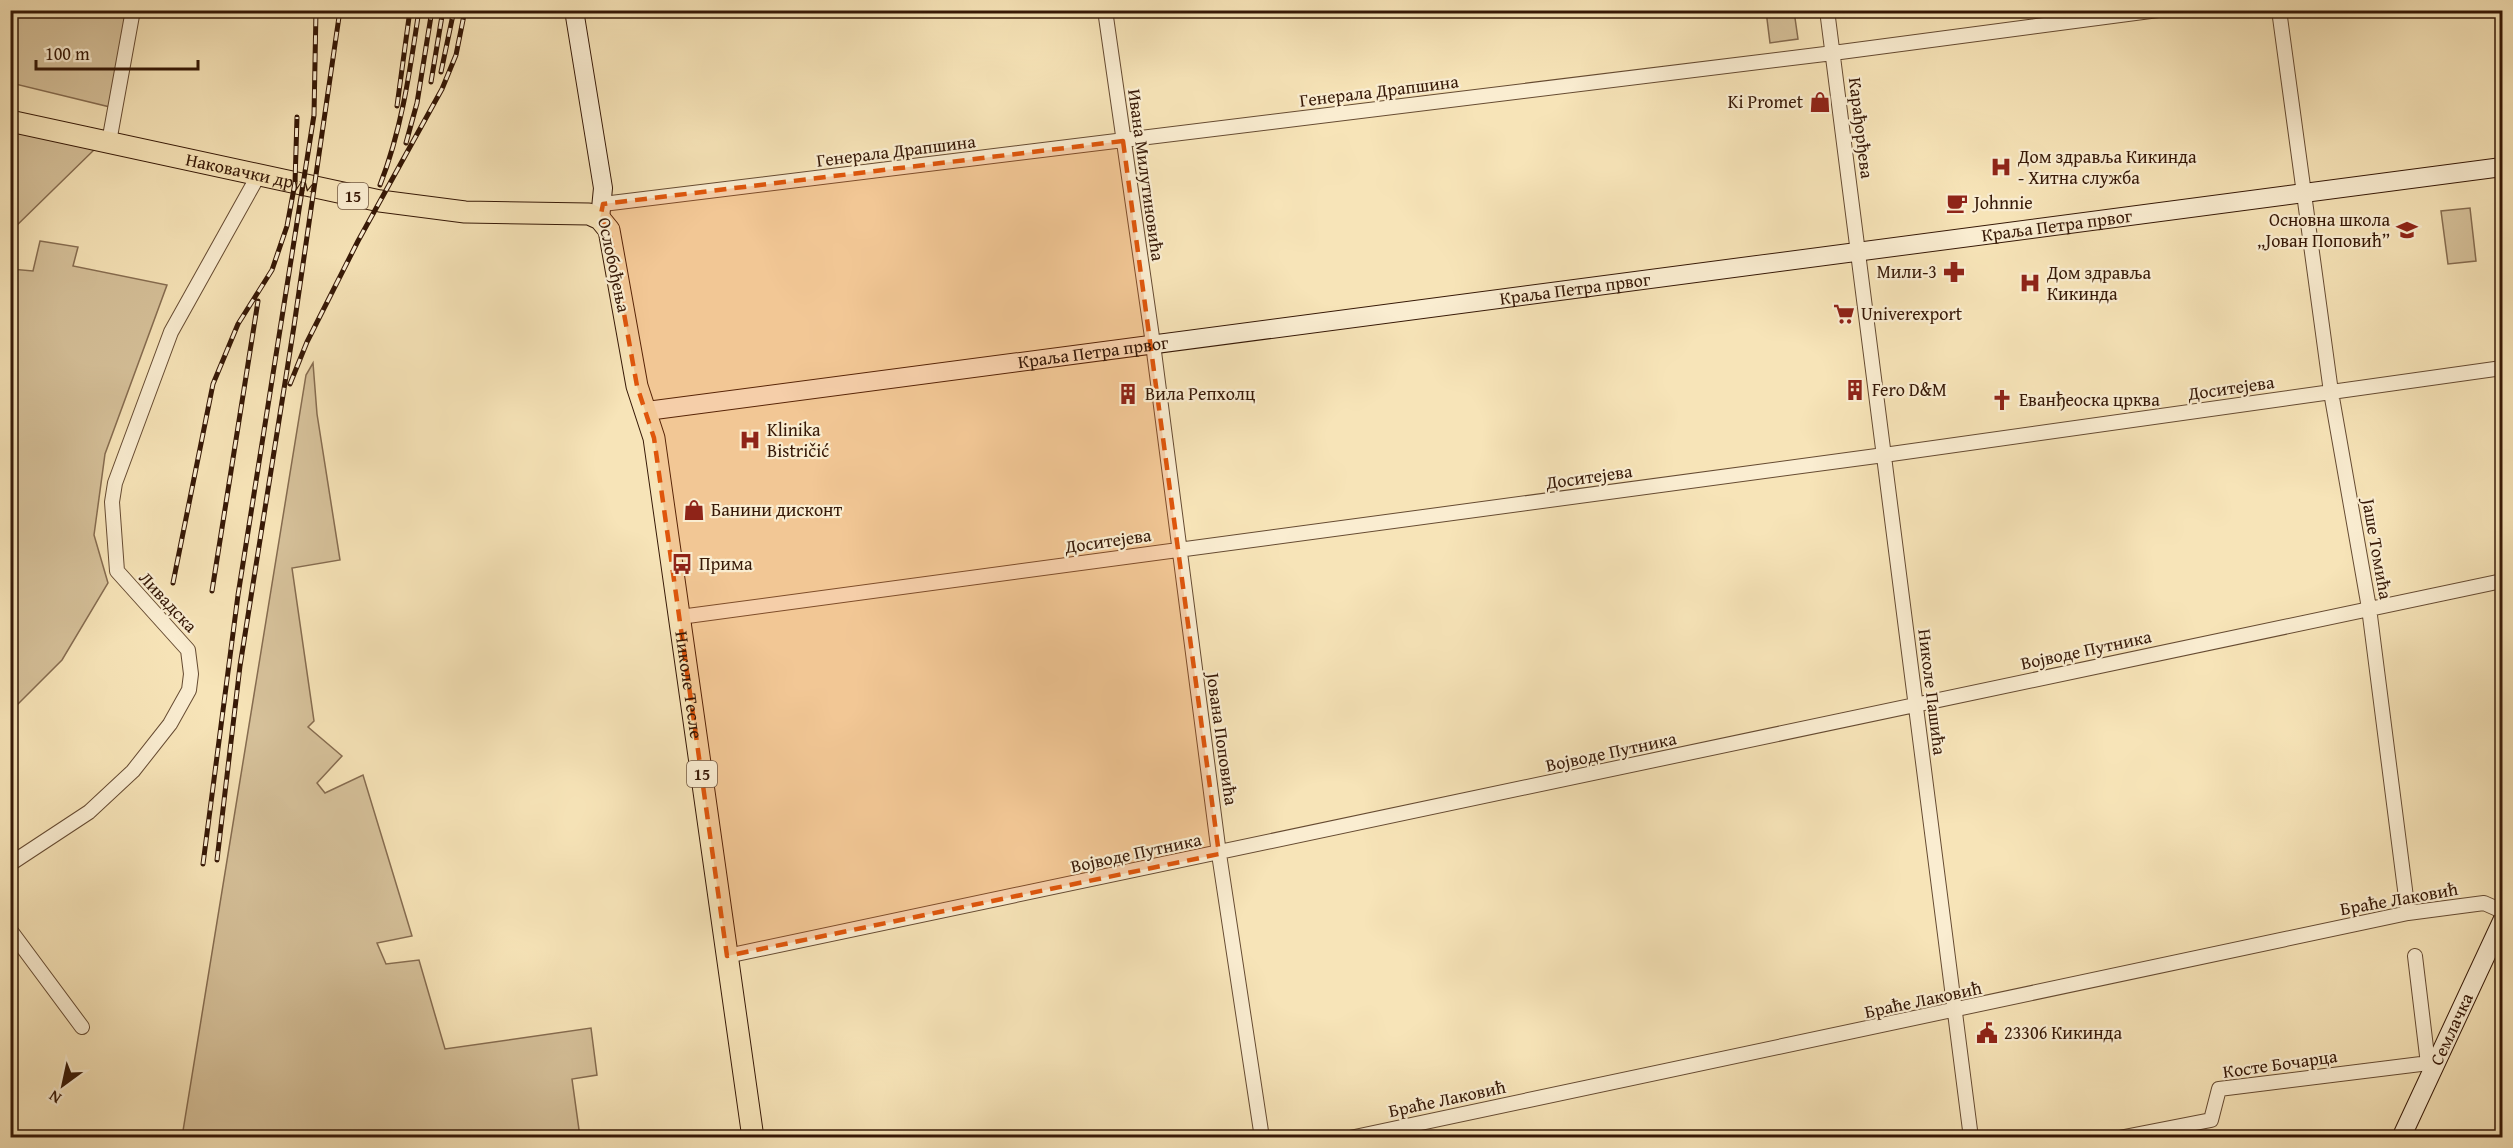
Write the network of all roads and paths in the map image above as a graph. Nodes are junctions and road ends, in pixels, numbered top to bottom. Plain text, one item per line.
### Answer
1 (133, 10) edge
2 (1105, 10) edge
3 (1827, 10) edge
4 (2158, 10) edge
5 (2279, 10) edge
6 (577, 11) edge
7 (1833, 53) junction
8 (10, 121) edge
9 (1123, 141) junction
10 (109, 142) junction
11 (2502, 167) edge
12 (258, 176) junction
13 (2303, 191) junction
14 (602, 211) junction
15 (1859, 251) junction
16 (1153, 344) junction
17 (2502, 368) edge
18 (2331, 392) junction
19 (647, 411) junction
20 (1884, 455) junction
21 (1179, 550) junction
22 (2502, 581) edge
23 (2369, 608) junction
24 (680, 617) junction
25 (1915, 705) junction
26 (1219, 854) junction
27 (10, 864) edge
28 (2502, 911) edge
29 (2408, 914) junction
30 (2502, 921) edge
31 (10, 930) edge
32 (727, 956) junction
33 (2415, 956) dead end
34 (1955, 1011) junction
35 (82, 1027) dead end
36 (2432, 1063) junction
37 (753, 1137) edge
38 (1262, 1137) edge
39 (1350, 1137) edge
40 (1971, 1137) edge
41 (2119, 1137) edge
42 (2401, 1137) edge

1 - 10 street
2 - 9 street, Ивана Милутиновића
3 - 7 street, Карађорђева
4 - 7 street, Генерала Драпшина
5 - 13 street, Јаше Томића
6 - 14 street, Ослобођења
7 - 9 street, Генерала Драпшина
7 - 15 street, Карађорђева
8 - 10 main road, Наковачки друм / 15
9 - 14 street, Генерала Драпшина
9 - 16 street, Ивана Милутиновића
10 - 12 main road, Наковачки друм / 15
11 - 13 street, Краља Петра првог
12 - 14 main road, Наковачки друм / 15
12 - 27 street, Ливадска
13 - 15 street, Краља Петра првог
13 - 18 street, Јаше Томића
14 - 19 main road, Ослобођења / 15
15 - 16 street, Краља Петра првог
15 - 20 street, Николе Пашића
16 - 19 street, Краља Петра првог
16 - 21 street, Јована Поповића
17 - 18 street, Доситејева
18 - 20 street, Доситејева
18 - 23 street, Јаше Томића
19 - 24 main road, Николе Тесле / 15
20 - 21 street, Доситејева
20 - 25 street, Николе Пашића
21 - 24 street, Доситејева
21 - 26 street, Јована Поповића
22 - 23 street, Војводе Путника
23 - 25 street, Војводе Путника
23 - 29 street, Јаше Томића
24 - 32 main road, Николе Тесле / 15
25 - 26 street, Војводе Путника
25 - 34 street, Николе Пашића
26 - 32 street, Војводе Путника
26 - 38 street, Јована Поповића
28 - 29 street, Браће Лаковић
29 - 34 street, Браће Лаковић
30 - 36 street, Семлачка
31 - 35 street
32 - 37 main road, Николе Тесле / 15
33 - 36 street
34 - 39 street, Браће Лаковић
34 - 40 street, Николе Пашића
36 - 41 street, Косте Бочарца
36 - 42 street, Семлачка

